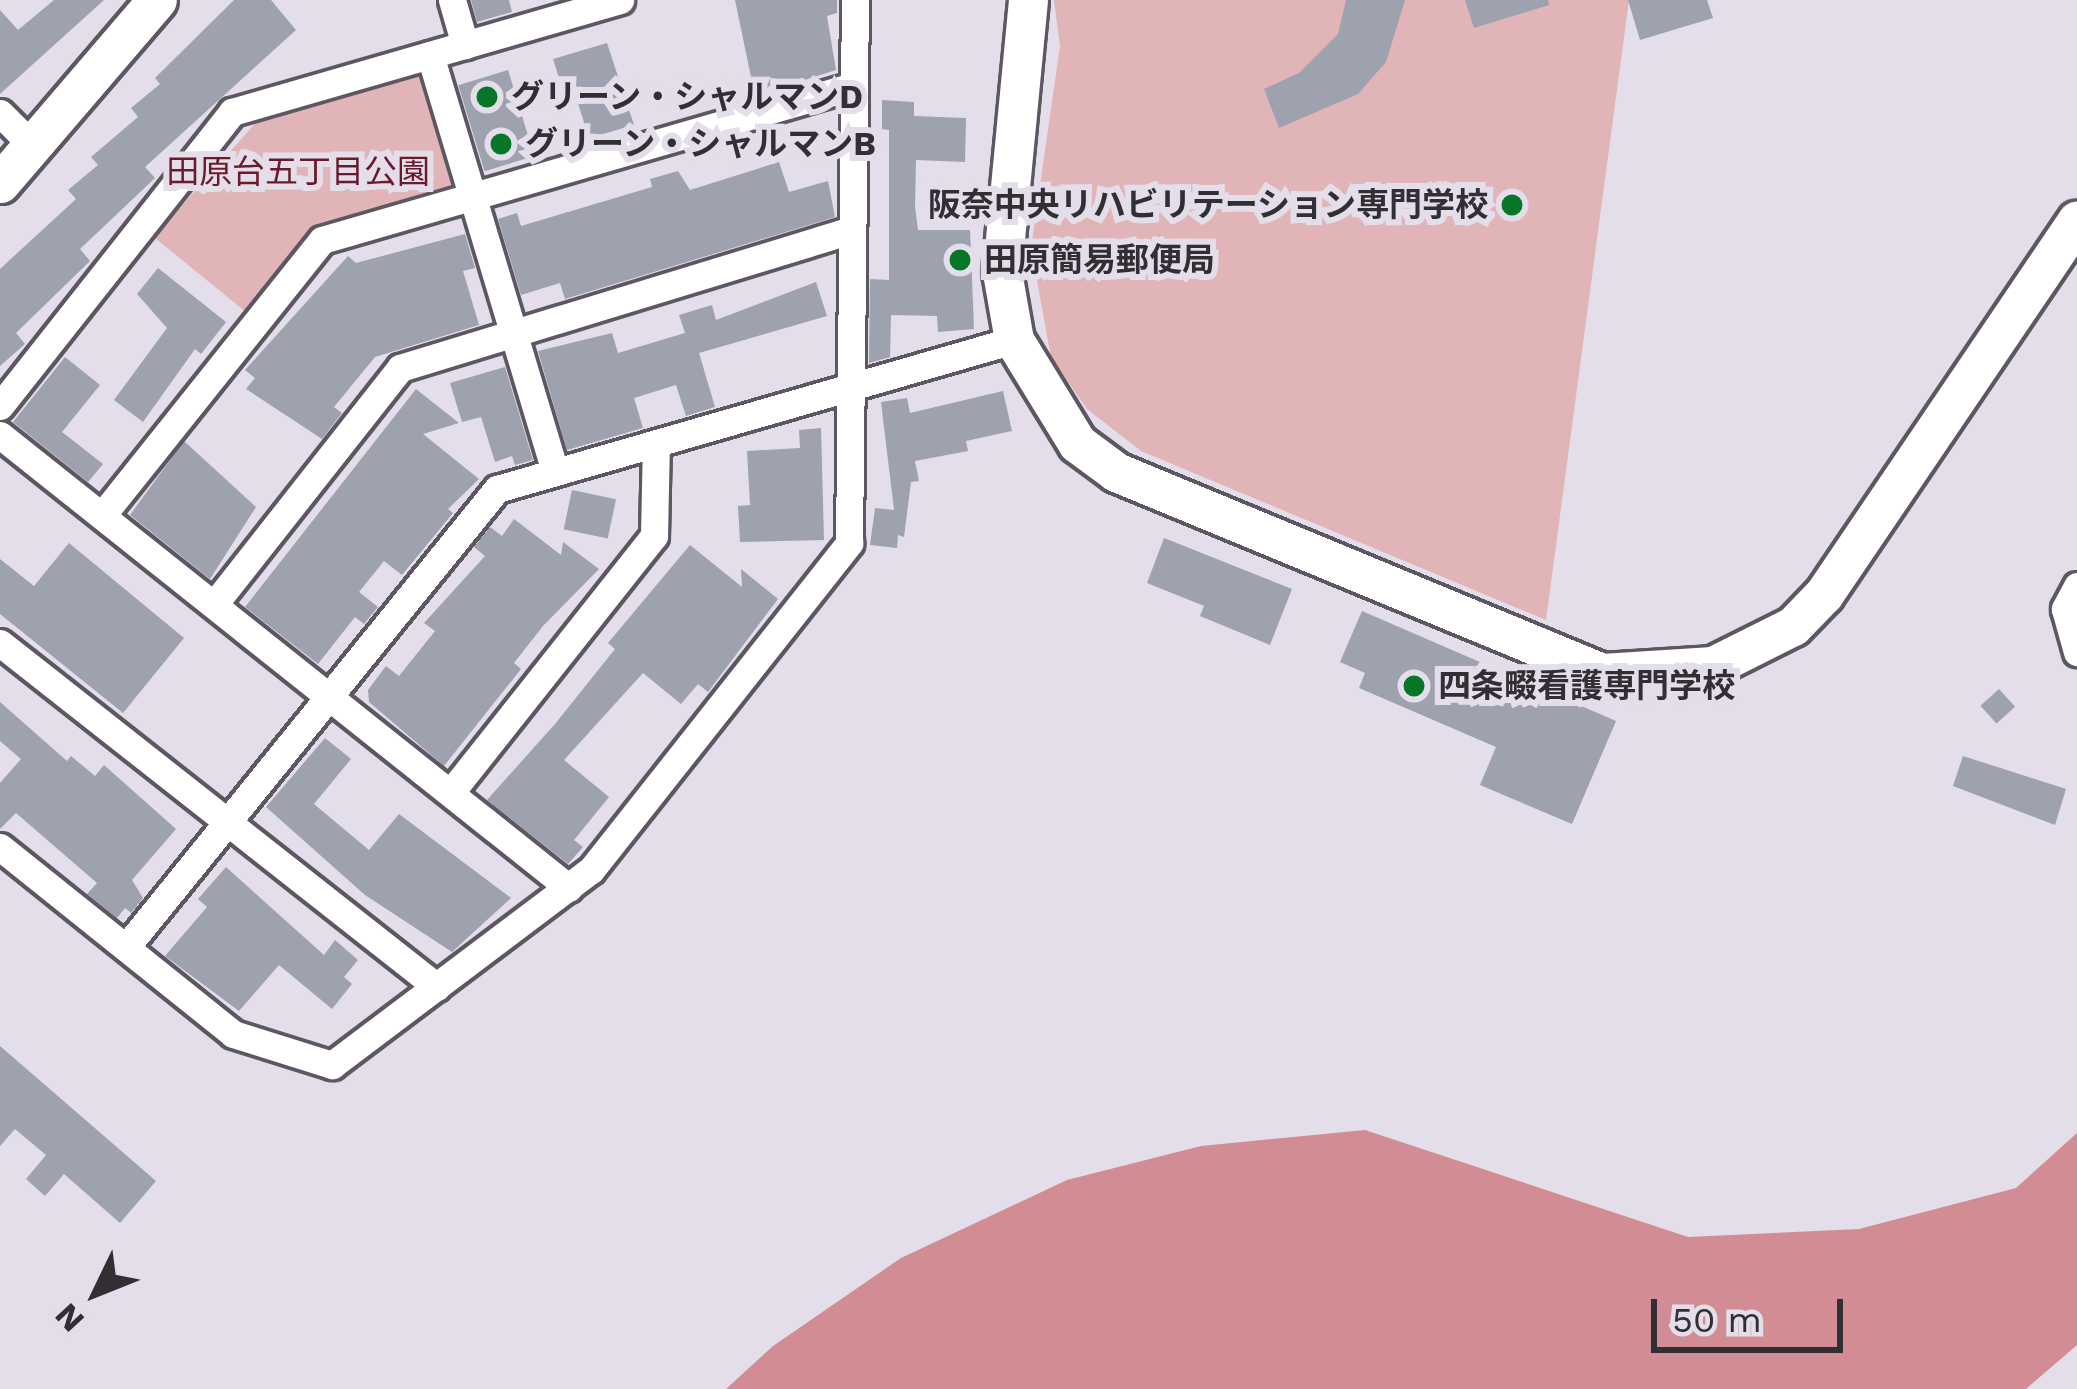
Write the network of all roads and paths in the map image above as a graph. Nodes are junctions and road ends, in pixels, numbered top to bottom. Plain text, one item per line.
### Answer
1 (158, 0) edge
2 (452, 0) edge
3 (620, 0) edge
4 (855, 0) edge
5 (1028, 0) edge
6 (465, 45) junction
7 (430, 55) junction
8 (853, 86) junction
9 (0, 113) edge
10 (31, 144) junction
11 (0, 183) edge
12 (471, 196) junction
13 (2077, 221) edge
14 (849, 231) junction
15 (512, 337) junction
16 (1014, 340) junction
17 (850, 390) junction
18 (0, 406) edge
19 (0, 435) edge
20 (656, 444) junction
21 (555, 472) junction
22 (104, 513) junction
23 (2077, 586) edge
24 (216, 602) junction
25 (0, 643) edge
26 (2077, 652) edge
27 (329, 692) junction
28 (451, 792) junction
29 (229, 819) junction
30 (0, 847) edge
31 (569, 888) junction
32 (127, 946) junction
33 (437, 987) junction

1 - 10 street
2 - 6 street
3 - 6 street
4 - 8 street
5 - 16 street
6 - 7 street
7 - 12 street
7 - 18 street
8 - 12 street
8 - 14 street
9 - 10 street
10 - 11 street
12 - 15 street
12 - 22 street
13 - 16 street
14 - 15 street
14 - 17 street
15 - 21 street
15 - 24 street
16 - 17 street
17 - 20 street
17 - 31 street
19 - 22 street
20 - 21 street
20 - 28 street
21 - 27 street
22 - 24 street
23 - 26 street
24 - 27 street
25 - 29 street
27 - 28 street
27 - 29 street
28 - 31 street
29 - 32 street
29 - 33 street
30 - 32 street
31 - 33 street
32 - 33 street

